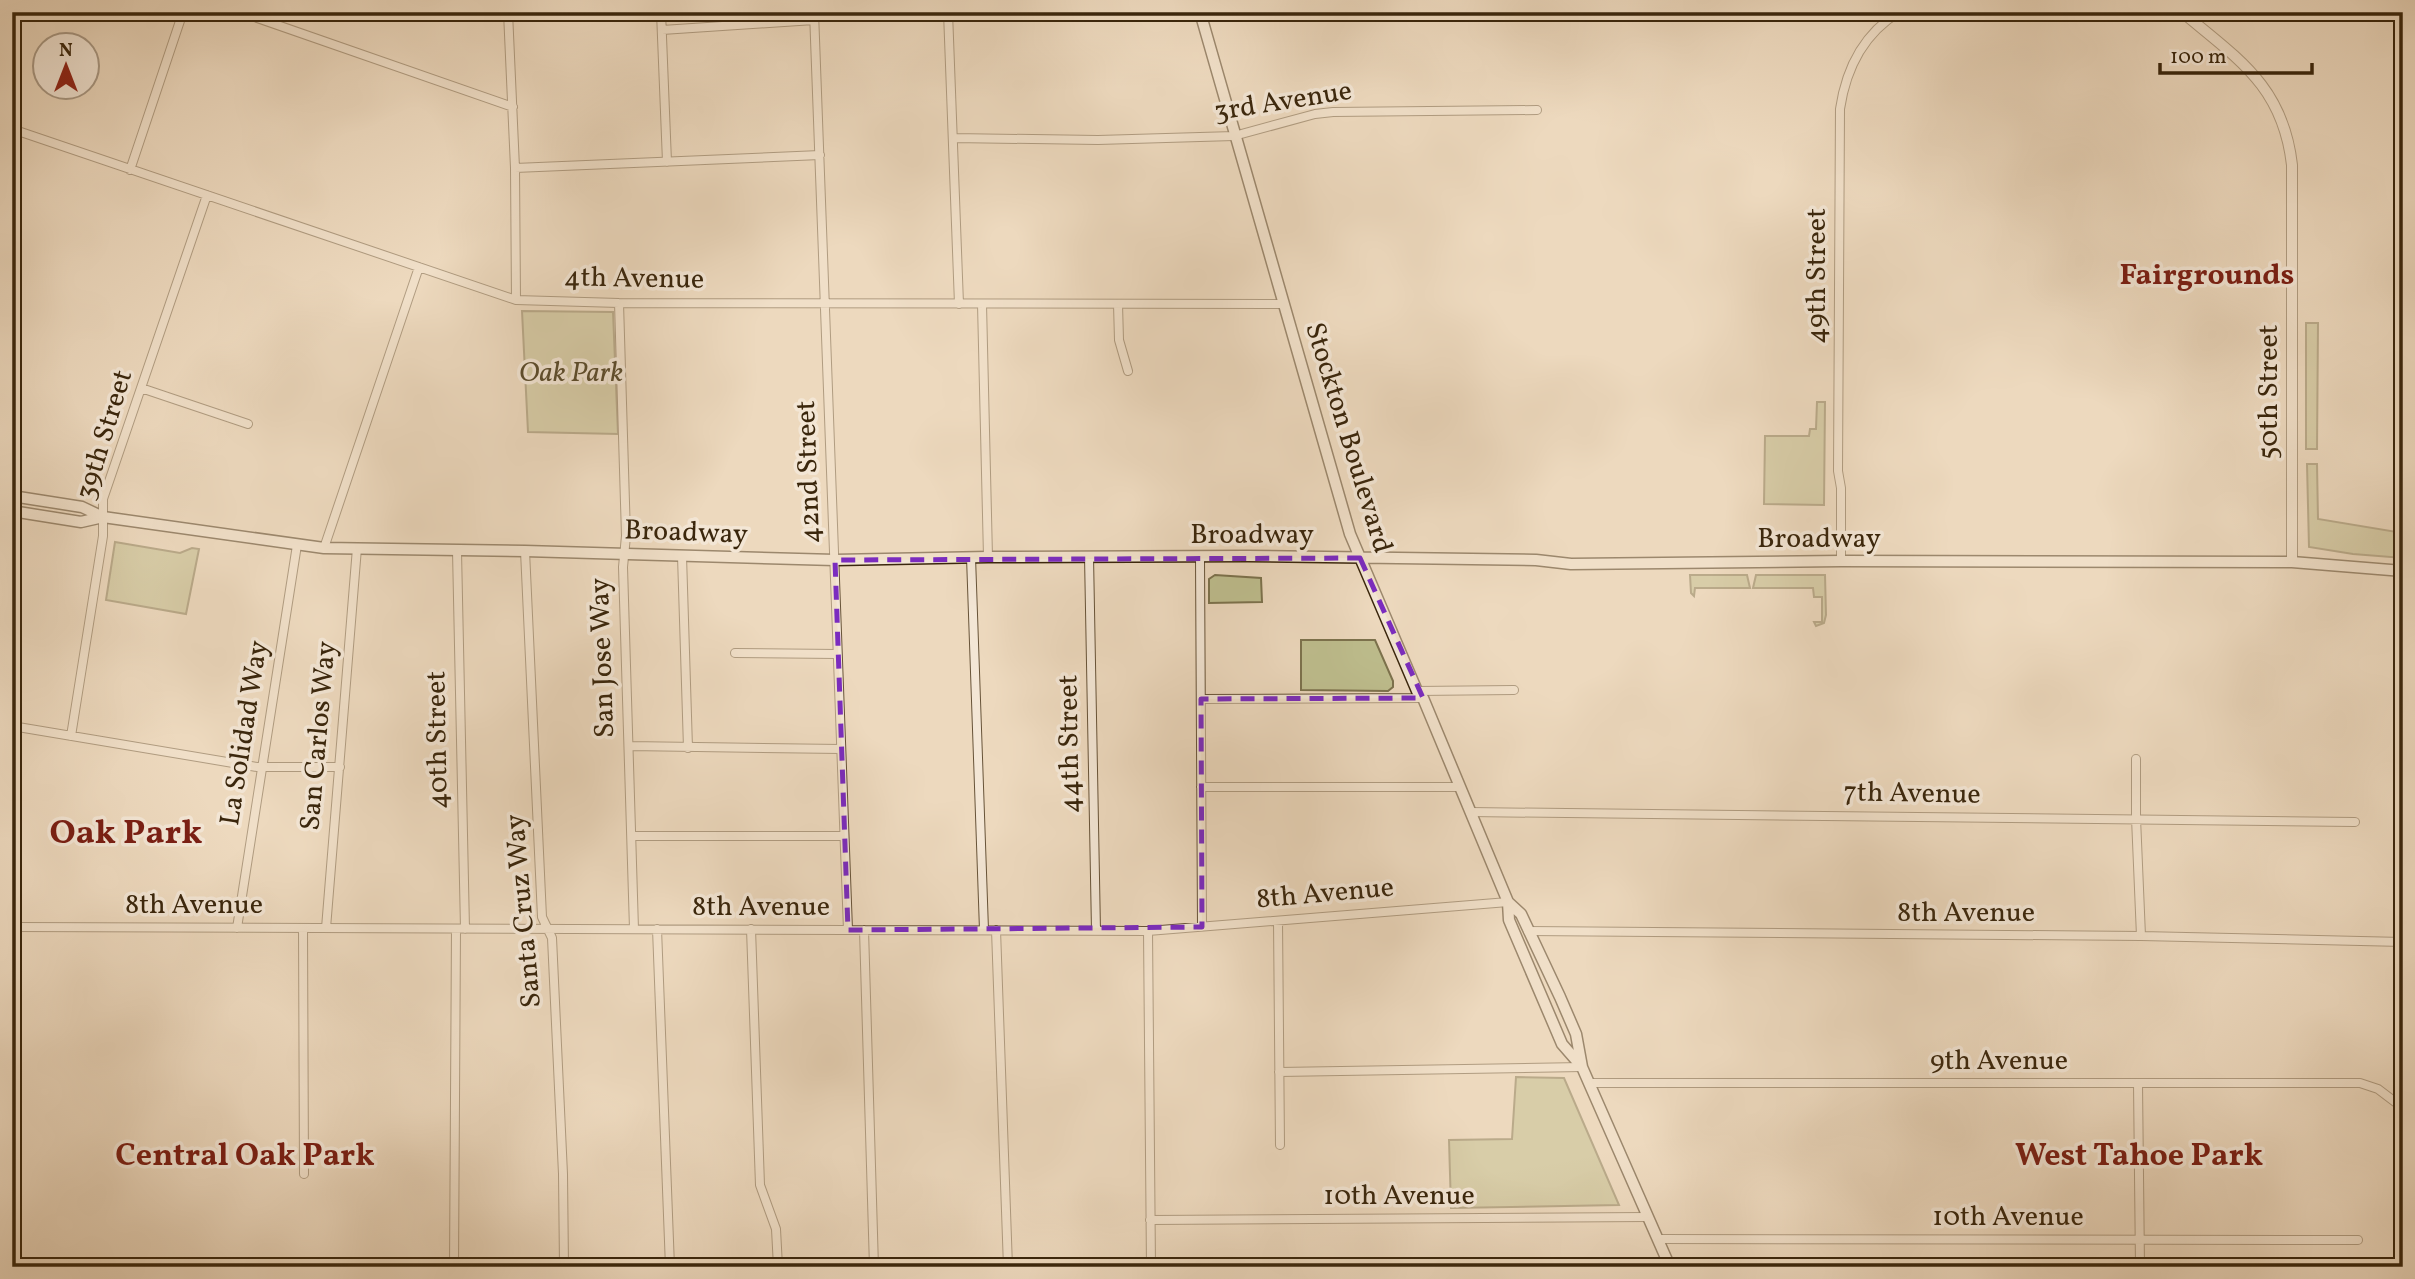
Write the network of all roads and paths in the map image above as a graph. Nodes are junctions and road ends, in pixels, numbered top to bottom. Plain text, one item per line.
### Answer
1 (183, 12) edge
2 (240, 12) edge
3 (508, 12) edge
4 (582, 12) edge
5 (662, 12) edge
6 (948, 12) edge
7 (1200, 12) edge
8 (1899, 12) edge
9 (2182, 12) edge
10 (814, 16) edge
11 (602, 17) dead end
12 (662, 30) junction
13 (513, 107) junction
14 (1536, 110) dead end
15 (12, 129) edge
16 (1234, 136) junction
17 (953, 138) junction
18 (820, 155) junction
19 (667, 162) junction
20 (515, 168) junction
21 (130, 170) junction
22 (207, 195) junction
23 (419, 267) junction
24 (516, 300) junction
25 (619, 303) junction
26 (825, 303) junction
27 (960, 303) junction
28 (982, 304) junction
29 (1118, 304) junction
30 (1284, 304) junction
31 (1128, 371) dead end
32 (141, 388) junction
33 (248, 424) dead end
34 (12, 496) edge
35 (12, 511) edge
36 (103, 517) junction
37 (297, 545) junction
38 (324, 548) junction
39 (357, 548) junction
40 (457, 551) junction
41 (526, 551) junction
42 (624, 554) junction
43 (682, 556) junction
44 (1089, 556) junction
45 (971, 557) junction
46 (988, 557) junction
47 (1200, 557) junction
48 (1360, 558) junction
49 (835, 560) junction
50 (1840, 561) junction
51 (2292, 562) junction
52 (2403, 571) edge
53 (735, 653) dead end
54 (837, 653) junction
55 (1514, 690) dead end
56 (1420, 694) junction
57 (1201, 699) junction
58 (12, 726) edge
59 (71, 736) junction
60 (629, 746) junction
61 (688, 748) junction
62 (841, 749) junction
63 (2136, 759) dead end
64 (264, 767) junction
65 (340, 767) junction
66 (1201, 787) junction
67 (1459, 788) junction
68 (1470, 812) junction
69 (2136, 818) junction
70 (2355, 822) dead end
71 (632, 836) junction
72 (845, 836) junction
73 (1508, 902) junction
74 (1278, 921) junction
75 (12, 927) edge
76 (1202, 927) junction
77 (237, 928) junction
78 (303, 928) junction
79 (326, 928) junction
80 (461, 929) junction
81 (547, 929) junction
82 (634, 929) junction
83 (657, 929) junction
84 (751, 929) junction
85 (848, 929) junction
86 (864, 930) junction
87 (984, 930) junction
88 (996, 930) junction
89 (1096, 931) junction
90 (1148, 931) junction
91 (1528, 931) junction
92 (2141, 936) junction
93 (2403, 942) edge
94 (1582, 1067) junction
95 (1279, 1072) junction
96 (1588, 1083) junction
97 (2138, 1083) junction
98 (2403, 1108) edge
99 (1280, 1145) dead end
100 (304, 1174) dead end
101 (1648, 1217) junction
102 (1150, 1220) junction
103 (1658, 1239) junction
104 (2139, 1240) junction
105 (2358, 1240) dead end
106 (454, 1267) edge
107 (564, 1267) edge
108 (670, 1267) edge
109 (778, 1267) edge
110 (874, 1267) edge
111 (1009, 1267) edge
112 (1151, 1267) edge
113 (1670, 1267) edge
114 (2140, 1267) edge

1 - 21 street
2 - 13 street
3 - 13 street
4 - 11 street
5 - 12 street
6 - 17 street
7 - 16 main road, Stockton Boulevard
8 - 50 street, 49th Street
9 - 51 street, 50th Street
10 - 12 street
10 - 18 street, 42nd Street
12 - 19 street
13 - 20 street
14 - 16 street, 3rd Avenue
15 - 21 street, 4th Avenue
16 - 17 street, 3rd Avenue
16 - 30 main road, Stockton Boulevard
17 - 27 street
18 - 19 street
18 - 26 street, 42nd Street
19 - 20 street
20 - 24 street
21 - 22 street, 4th Avenue
22 - 23 street, 4th Avenue
22 - 32 street, 39th Street
23 - 24 street, 4th Avenue
23 - 38 street
24 - 25 street, 4th Avenue
25 - 26 street, 4th Avenue
25 - 42 street, San Jose Way
26 - 27 street, 4th Avenue
26 - 49 street, 42nd Street
27 - 28 street, 4th Avenue
28 - 29 street, 4th Avenue
28 - 46 street
29 - 30 street, 4th Avenue
29 - 31 street
30 - 48 main road, Stockton Boulevard
32 - 33 street
32 - 36 street, 39th Street
34 - 36 main road, Broadway
35 - 36 main road, Broadway
36 - 37 main road, Broadway
36 - 59 street, 39th Street
37 - 38 main road, Broadway
37 - 64 street, La Solidad Way
38 - 39 main road, Broadway
39 - 40 main road, Broadway
39 - 65 street, San Carlos Way
40 - 41 main road, Broadway
40 - 80 street, 40th Street
41 - 42 main road, Broadway
41 - 81 street, Santa Cruz Way
42 - 43 main road, Broadway
42 - 60 street, San Jose Way
43 - 49 main road, Broadway
43 - 61 street
44 - 46 main road, Broadway
44 - 47 main road, Broadway
44 - 89 street, 44th Street
45 - 46 main road, Broadway
45 - 49 main road, Broadway
45 - 87 street
47 - 48 main road, Broadway
47 - 57 street
48 - 50 main road, Broadway
48 - 56 main road, Stockton Boulevard
49 - 54 street, 42nd Street
50 - 51 main road, Broadway
51 - 52 main road, Broadway
53 - 54 street
54 - 62 street, 42nd Street
55 - 56 street
56 - 57 street
56 - 67 main road, Stockton Boulevard
57 - 66 street
58 - 59 street
59 - 64 street
60 - 61 street
60 - 71 street, San Jose Way
61 - 62 street
62 - 72 street, 42nd Street
63 - 69 street
64 - 65 street
64 - 77 street, La Solidad Way
65 - 79 street, San Carlos Way
66 - 67 street
66 - 76 street
67 - 68 main road, Stockton Boulevard
68 - 69 street, 7th Avenue
68 - 73 main road, Stockton Boulevard
69 - 70 street, 7th Avenue
69 - 92 street
71 - 72 street
71 - 82 street, San Jose Way
72 - 85 street, 42nd Street
73 - 74 street, 8th Avenue
73 - 91 main road, Stockton Boulevard
73 - 94 main road, Stockton Boulevard
74 - 76 street, 8th Avenue
74 - 95 street
75 - 77 street, 8th Avenue
76 - 90 street, 8th Avenue
77 - 78 street, 8th Avenue
78 - 79 street, 8th Avenue
78 - 100 street
79 - 80 street, 8th Avenue
80 - 81 street, 8th Avenue
80 - 106 street, 40th Street
81 - 82 street, 8th Avenue
81 - 107 street, Santa Cruz Way
82 - 83 street, 8th Avenue
83 - 84 street, 8th Avenue
83 - 108 street
84 - 85 street, 8th Avenue
84 - 109 street
85 - 86 street, 8th Avenue
86 - 87 street, 8th Avenue
86 - 110 street
87 - 88 street, 8th Avenue
88 - 89 street, 8th Avenue
88 - 111 street
89 - 90 street, 8th Avenue
90 - 102 street
91 - 92 street, 8th Avenue
91 - 94 main road, Stockton Boulevard
92 - 93 street, 8th Avenue
94 - 95 street
94 - 96 main road, Stockton Boulevard
95 - 99 street
96 - 97 street, 9th Avenue
96 - 101 main road, Stockton Boulevard
97 - 98 street, 9th Avenue
97 - 104 street
101 - 102 street, 10th Avenue
101 - 103 main road, Stockton Boulevard
102 - 112 street
103 - 104 street, 10th Avenue
103 - 113 main road, Stockton Boulevard
104 - 105 street, 10th Avenue
104 - 114 street

